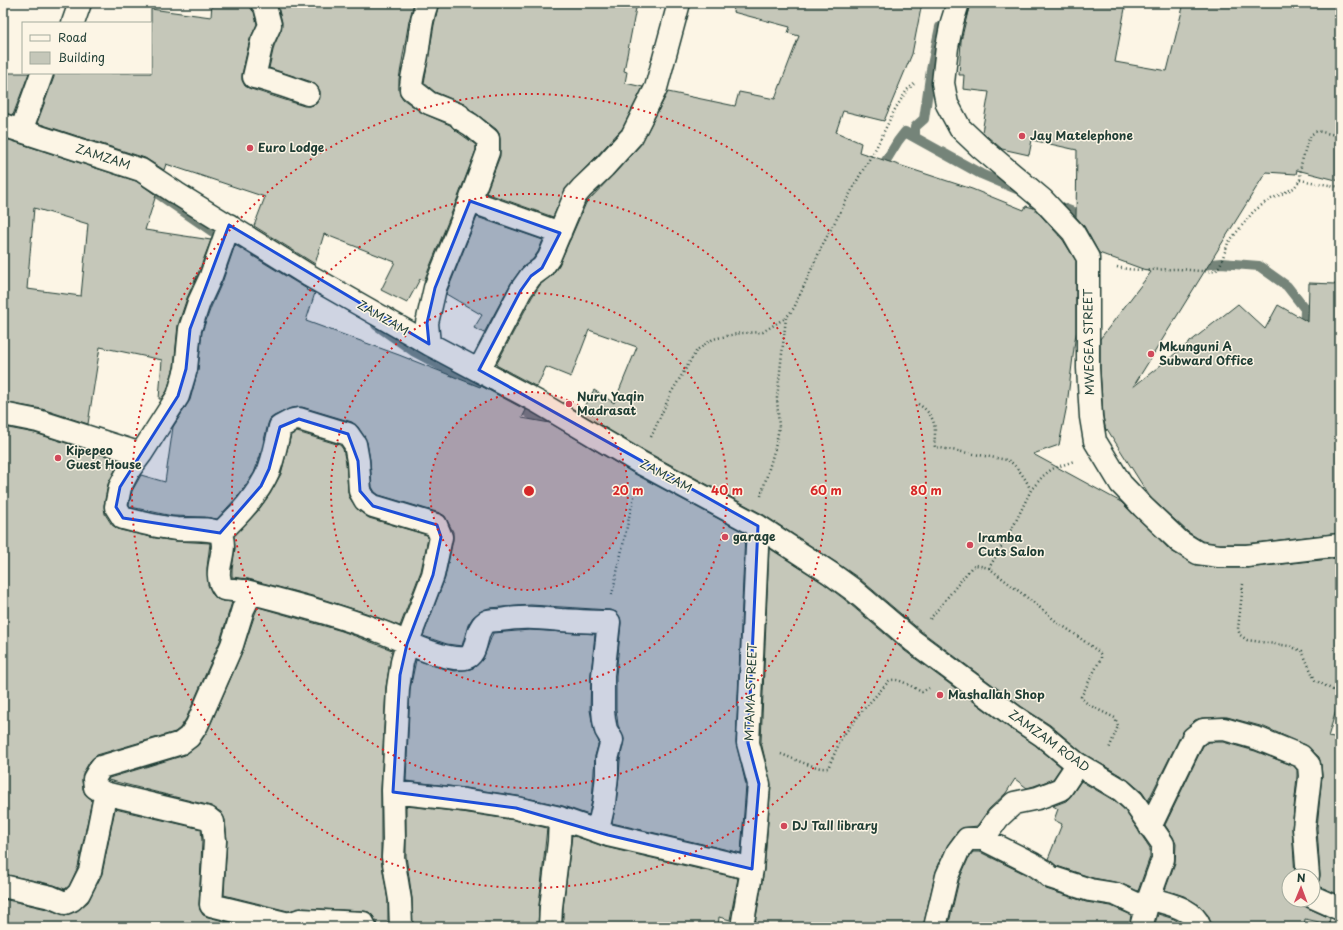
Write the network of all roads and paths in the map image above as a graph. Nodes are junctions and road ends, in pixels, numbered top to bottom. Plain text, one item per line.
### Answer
1 (80, 3) edge
2 (262, 3) edge
3 (427, 3) edge
4 (679, 3) edge
5 (958, 3) edge
6 (73, 22) edge
7 (41, 74) edge
8 (944, 83) junction
9 (308, 94) dead end
10 (12, 128) edge
11 (1340, 136) edge
12 (1300, 180) junction
13 (1340, 187) edge
14 (470, 201) junction
15 (228, 225) junction
16 (560, 233) junction
17 (1088, 258) junction
18 (786, 318) junction
19 (429, 344) junction
20 (479, 370) junction
21 (918, 404) dead end
22 (3, 414) edge
23 (1094, 441) junction
24 (141, 454) junction
25 (639, 462) junction
26 (1031, 490) junction
27 (758, 526) junction
28 (220, 533) junction
29 (1340, 545) edge
30 (1246, 556) junction
31 (989, 568) junction
32 (245, 591) junction
33 (609, 622) junction
34 (913, 641) junction
35 (407, 644) junction
36 (946, 666) junction
37 (1340, 694) edge
38 (1340, 721) edge
39 (748, 743) junction
40 (1340, 754) edge
41 (1076, 763) junction
42 (1097, 775) junction
43 (393, 792) junction
44 (104, 793) junction
45 (560, 818) junction
46 (1150, 827) junction
47 (593, 829) junction
48 (983, 839) junction
49 (1307, 868) edge
50 (752, 869) junction
51 (3, 886) edge
52 (1321, 901) edge
53 (1340, 909) edge
54 (1145, 912) edge
55 (365, 927) edge
56 (401, 927) edge
57 (550, 927) edge
58 (742, 927) edge
59 (935, 927) edge
60 (1200, 927) edge

1 - 6 street
2 - 9 street
3 - 14 street
4 - 16 street
5 - 8 street, MWEGEA STREET
7 - 10 street
8 - 17 street, MWEGEA STREET
8 - 18 path
10 - 15 street, ZAMZAM
11 - 12 path
12 - 13 path
12 - 17 path
14 - 16 street
14 - 19 street
15 - 19 street, ZAMZAM
15 - 24 street
16 - 20 street
17 - 23 street, MWEGEA STREET
18 - 25 path
18 - 27 path
19 - 20 street, ZAMZAM
20 - 25 street, ZAMZAM
21 - 26 path
22 - 24 street
23 - 26 path
23 - 30 street, MWEGEA STREET
24 - 28 street
25 - 27 street, ZAMZAM
25 - 33 path
26 - 31 path
27 - 34 street, ZAMZAM ROAD
27 - 39 street, MTAMA STREET
28 - 32 street
28 - 35 street
29 - 30 street, MWEGEA STREET
30 - 37 path
31 - 34 path
31 - 42 path
32 - 35 street
32 - 44 street
33 - 35 street
33 - 47 street
34 - 36 street, ZAMZAM ROAD
35 - 43 street
36 - 39 path
36 - 41 street, ZAMZAM ROAD
38 - 40 path
39 - 50 street, MTAMA STREET
41 - 42 street, ZAMZAM ROAD
41 - 48 street
42 - 46 street, ZAMZAM ROAD
43 - 45 street
43 - 56 street
44 - 51 street
44 - 55 street
45 - 47 street
45 - 57 street
46 - 49 street
46 - 54 street, ZAMZAM ROAD
47 - 50 street
48 - 54 street
48 - 59 street
50 - 58 street, MTAMA STREET
52 - 53 street
54 - 60 street

